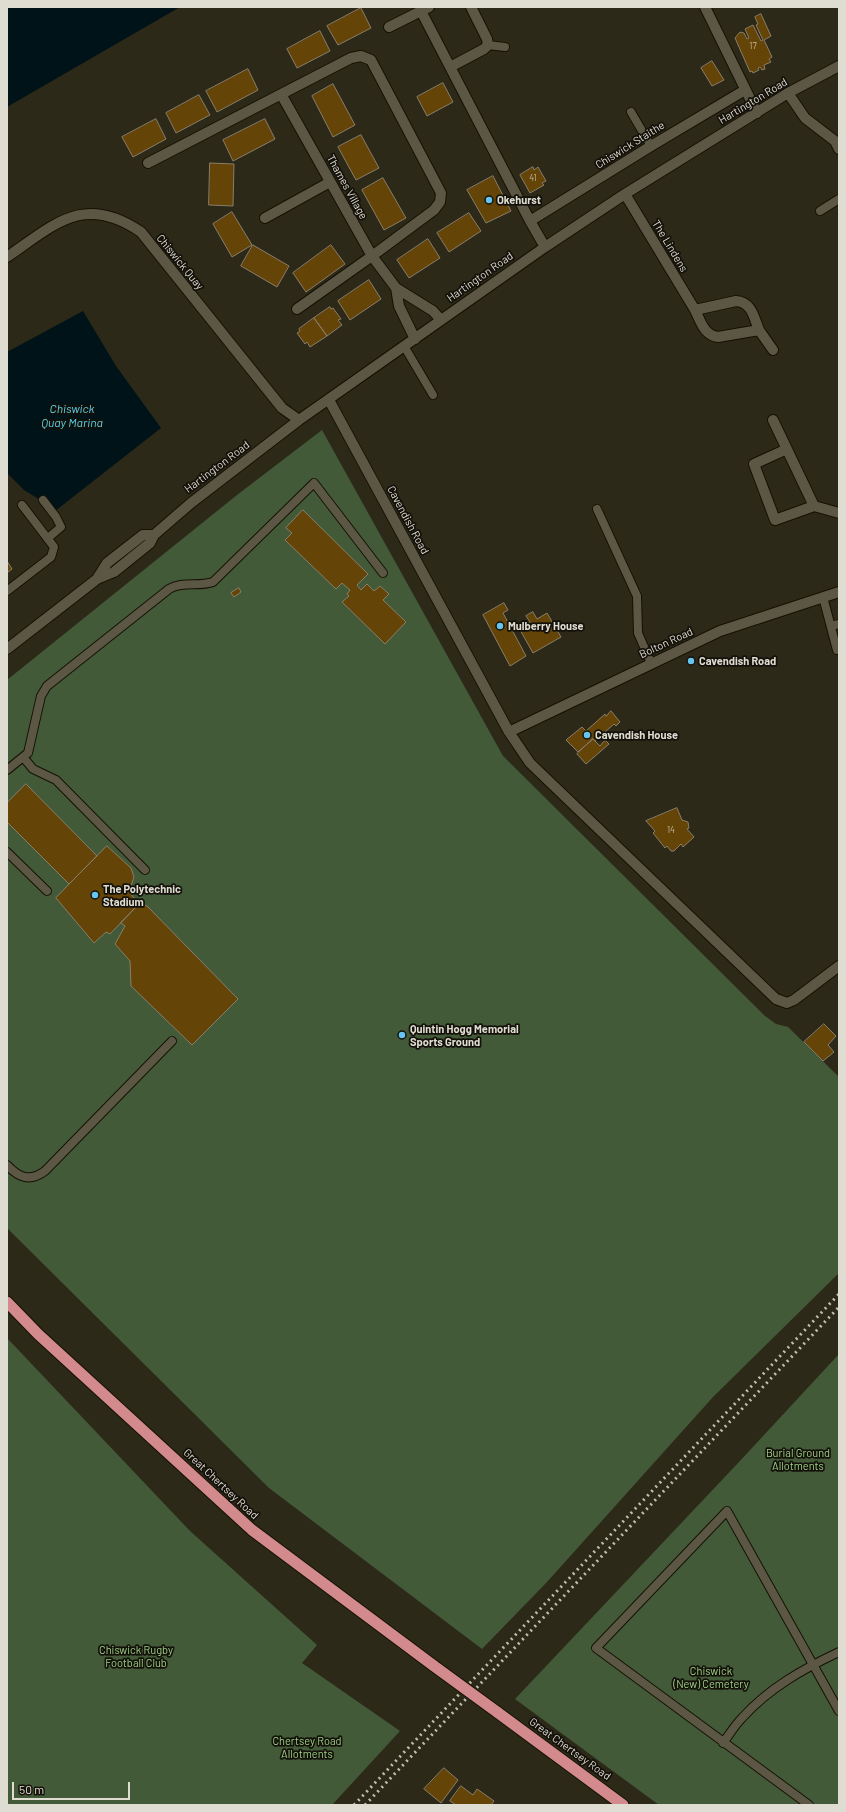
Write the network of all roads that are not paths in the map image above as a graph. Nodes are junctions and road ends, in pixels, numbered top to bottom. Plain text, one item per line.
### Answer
1 (472, 7) edge
2 (705, 7) edge
3 (425, 9) edge
4 (389, 28) dead end
5 (488, 45) junction
6 (505, 47) dead end
7 (839, 66) edge
8 (450, 67) junction
9 (745, 90) junction
10 (281, 94) junction
11 (788, 94) junction
12 (631, 112) dead end
13 (757, 113) junction
14 (650, 146) junction
15 (839, 149) edge
16 (148, 163) dead end
17 (330, 182) junction
18 (624, 194) junction
19 (839, 199) edge
20 (820, 211) dead end
21 (265, 218) dead end
22 (530, 221) junction
23 (545, 247) junction
24 (372, 256) junction
25 (7, 257) edge
26 (396, 288) junction
27 (297, 309) dead end
28 (695, 310) junction
29 (441, 320) junction
30 (759, 330) junction
31 (415, 339) junction
32 (404, 346) junction
33 (774, 350) dead end
34 (433, 395) dead end
35 (329, 400) junction
36 (299, 420) junction
37 (774, 420) dead end
38 (787, 449) junction
39 (43, 500) dead end
40 (22, 505) dead end
41 (814, 506) junction
42 (597, 509) dead end
43 (839, 513) edge
44 (48, 538) junction
45 (383, 573) dead end
46 (7, 592) edge
47 (839, 592) edge
48 (823, 597) junction
49 (835, 625) edge
50 (7, 649) edge
51 (837, 650) dead end
52 (650, 663) junction
53 (509, 732) junction
54 (23, 757) junction
55 (7, 770) edge
56 (7, 852) edge
57 (145, 870) dead end
58 (47, 891) dead end
59 (837, 972) edge
60 (172, 1041) dead end
61 (7, 1165) edge
62 (7, 1302) edge
63 (839, 1652) edge
64 (813, 1664) junction
65 (839, 1711) edge
66 (723, 1743) junction
67 (623, 1805) edge
68 (808, 1805) edge

1 - 5 street
2 - 9 street
3 - 4 street
3 - 8 street
5 - 6 lane
5 - 8 street
7 - 11 street, Hartington Road
8 - 22 street
9 - 13 street
9 - 14 street, Chiswick Staithe
10 - 16 street
10 - 17 street, Thames Village
10 - 24 street
11 - 13 street, Hartington Road
11 - 15 street
12 - 14 lane
13 - 18 street, Hartington Road
14 - 22 street, Chiswick Staithe
17 - 21 street
17 - 24 street, Thames Village
18 - 23 street, Hartington Road
18 - 28 street, The Lindens
19 - 20 lane
22 - 23 street
23 - 29 street, Hartington Road
24 - 26 street, Thames Village
24 - 27 street
25 - 36 street, Chiswick Quay
26 - 29 street, Thames Village
26 - 31 street, Thames Village
28 - 30 street, The Lindens
28 - 30 street
29 - 31 street, Hartington Road
30 - 33 street
31 - 32 street, Hartington Road
32 - 34 lane
32 - 35 street, Hartington Road
35 - 36 street, Hartington Road
35 - 53 street, Cavendish Road
36 - 50 street, Hartington Road
37 - 38 street
38 - 41 street
38 - 41 street
39 - 44 lane
40 - 44 lane
41 - 43 street
42 - 52 lane
44 - 46 lane
45 - 54 lane
47 - 48 street, Bolton Road
48 - 49 lane
48 - 52 street, Bolton Road
49 - 51 lane
52 - 53 street, Bolton Road
53 - 59 street, Cavendish Road
54 - 55 lane
54 - 57 lane
56 - 58 lane
60 - 61 lane
62 - 67 highway, Great Chertsey Road, bridge
63 - 64 lane
64 - 65 lane
64 - 66 lane
64 - 66 lane
66 - 68 lane

